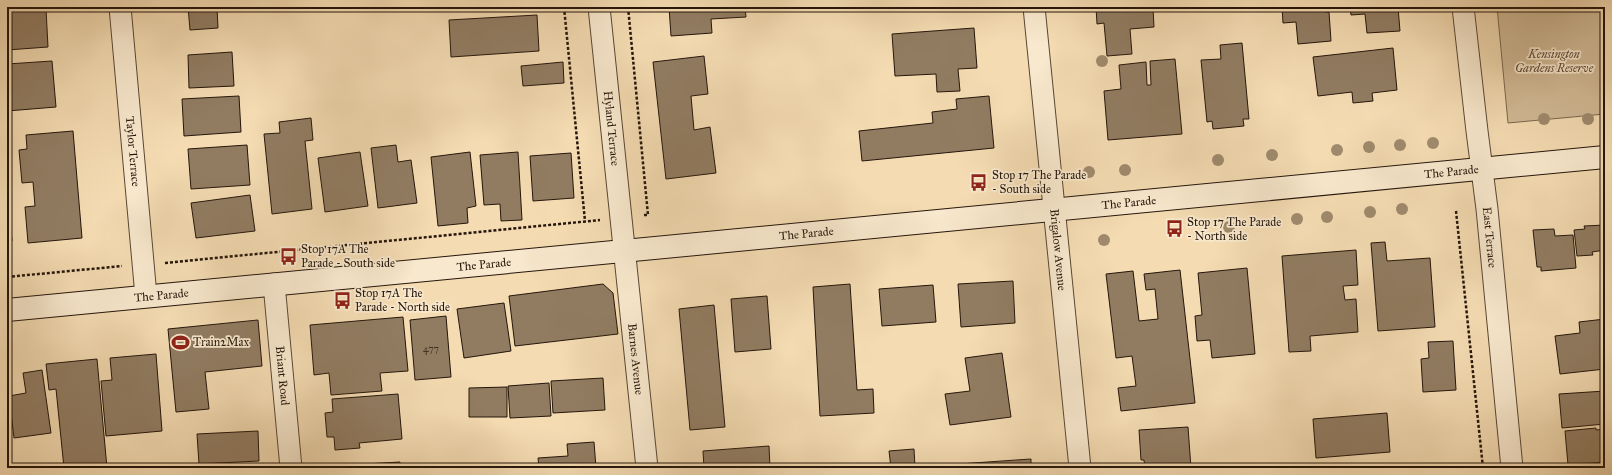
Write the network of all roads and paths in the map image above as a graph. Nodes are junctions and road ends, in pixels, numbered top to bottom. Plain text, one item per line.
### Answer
1 (120, 7) edge
2 (564, 7) edge
3 (598, 7) edge
4 (628, 7) edge
5 (1034, 7) edge
6 (1464, 7) edge
7 (1605, 157) edge
8 (1482, 169) junction
9 (1054, 209) junction
10 (1456, 211) dead end
11 (648, 215) dead end
12 (605, 219) dead end
13 (585, 221) junction
14 (625, 250) junction
15 (165, 263) dead end
16 (99, 268) dead end
17 (7, 277) edge
18 (274, 284) junction
19 (146, 296) junction
20 (7, 310) edge
21 (291, 468) edge
22 (647, 468) edge
23 (1080, 468) edge
24 (1483, 468) edge
25 (1512, 468) edge

1 - 19 street, Taylor Terrace
2 - 13 path
3 - 14 street, Hyland Terrace
4 - 11 path
5 - 9 street, Brigalow Avenue
6 - 8 street, East Terrace
7 - 8 main road, The Parade
8 - 9 main road, The Parade
8 - 25 street, East Terrace
9 - 14 main road, The Parade
9 - 23 street, Brigalow Avenue
10 - 24 path
12 - 13 path
13 - 15 path
14 - 18 main road, The Parade
14 - 22 street, Barnes Avenue
16 - 17 path
18 - 19 main road, The Parade
18 - 21 street, Briant Road
19 - 20 main road, The Parade

